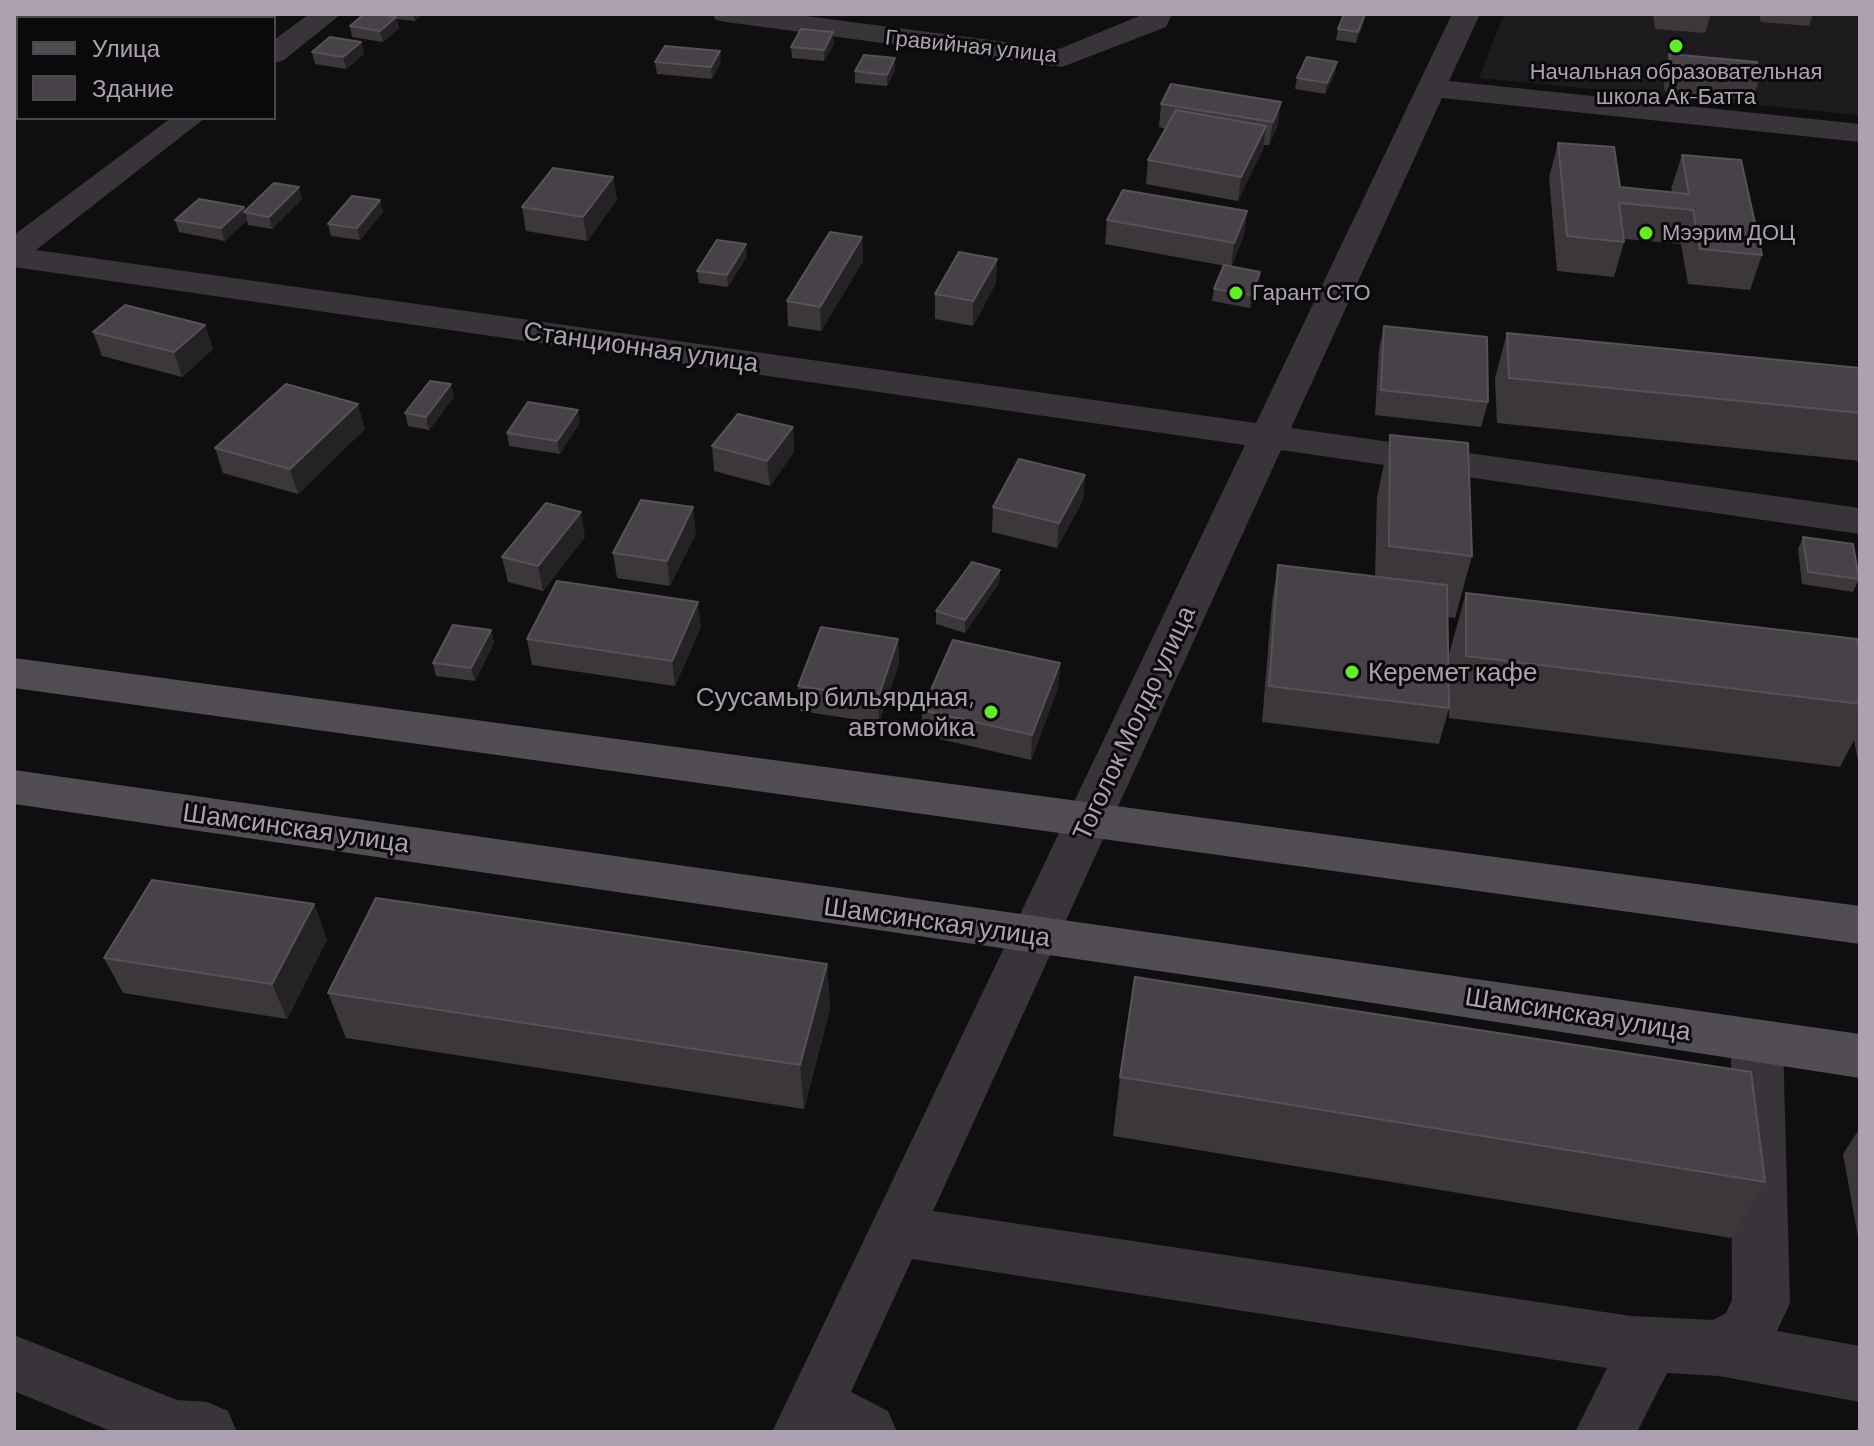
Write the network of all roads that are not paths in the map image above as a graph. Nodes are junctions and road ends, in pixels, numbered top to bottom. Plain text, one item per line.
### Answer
1 (327, 14) edge
2 (726, 14) edge
3 (1158, 14) edge
4 (1466, 14) edge
5 (276, 52) edge
6 (1431, 88) junction
7 (187, 120) edge
8 (1860, 133) edge
9 (14, 254) edge
10 (1267, 438) junction
11 (1860, 521) edge
12 (14, 673) edge
13 (14, 787) edge
14 (1087, 822) junction
15 (1860, 925) edge
16 (1034, 936) junction
17 (1757, 1041) junction
18 (1860, 1056) edge
19 (896, 1231) junction
20 (1651, 1345) junction
21 (1719, 1348) junction
22 (14, 1363) edge
23 (1860, 1374) edge
24 (809, 1419) edge
25 (207, 1432) edge
26 (867, 1432) edge
27 (1605, 1432) edge

1 - 5 street
2 - 3 street, Гравийная улица
4 - 6 street, Тоголок Молдо улица
6 - 8 street
6 - 10 street, Тоголок Молдо улица
7 - 9 street
9 - 10 street, Станционная улица
10 - 11 street, Станционная улица
10 - 14 street, Тоголок Молдо улица
12 - 14 main road
13 - 16 main road, Шамсинская улица
14 - 15 main road
14 - 16 street, Тоголок Молдо улица
16 - 17 main road, Шамсинская улица
16 - 19 street, Тоголок Молдо улица
17 - 18 main road, Шамсинская улица
17 - 21 street
19 - 20 street
19 - 24 street, Тоголок Молдо улица
20 - 21 street
20 - 27 street
21 - 23 street
22 - 25 street
24 - 26 street

